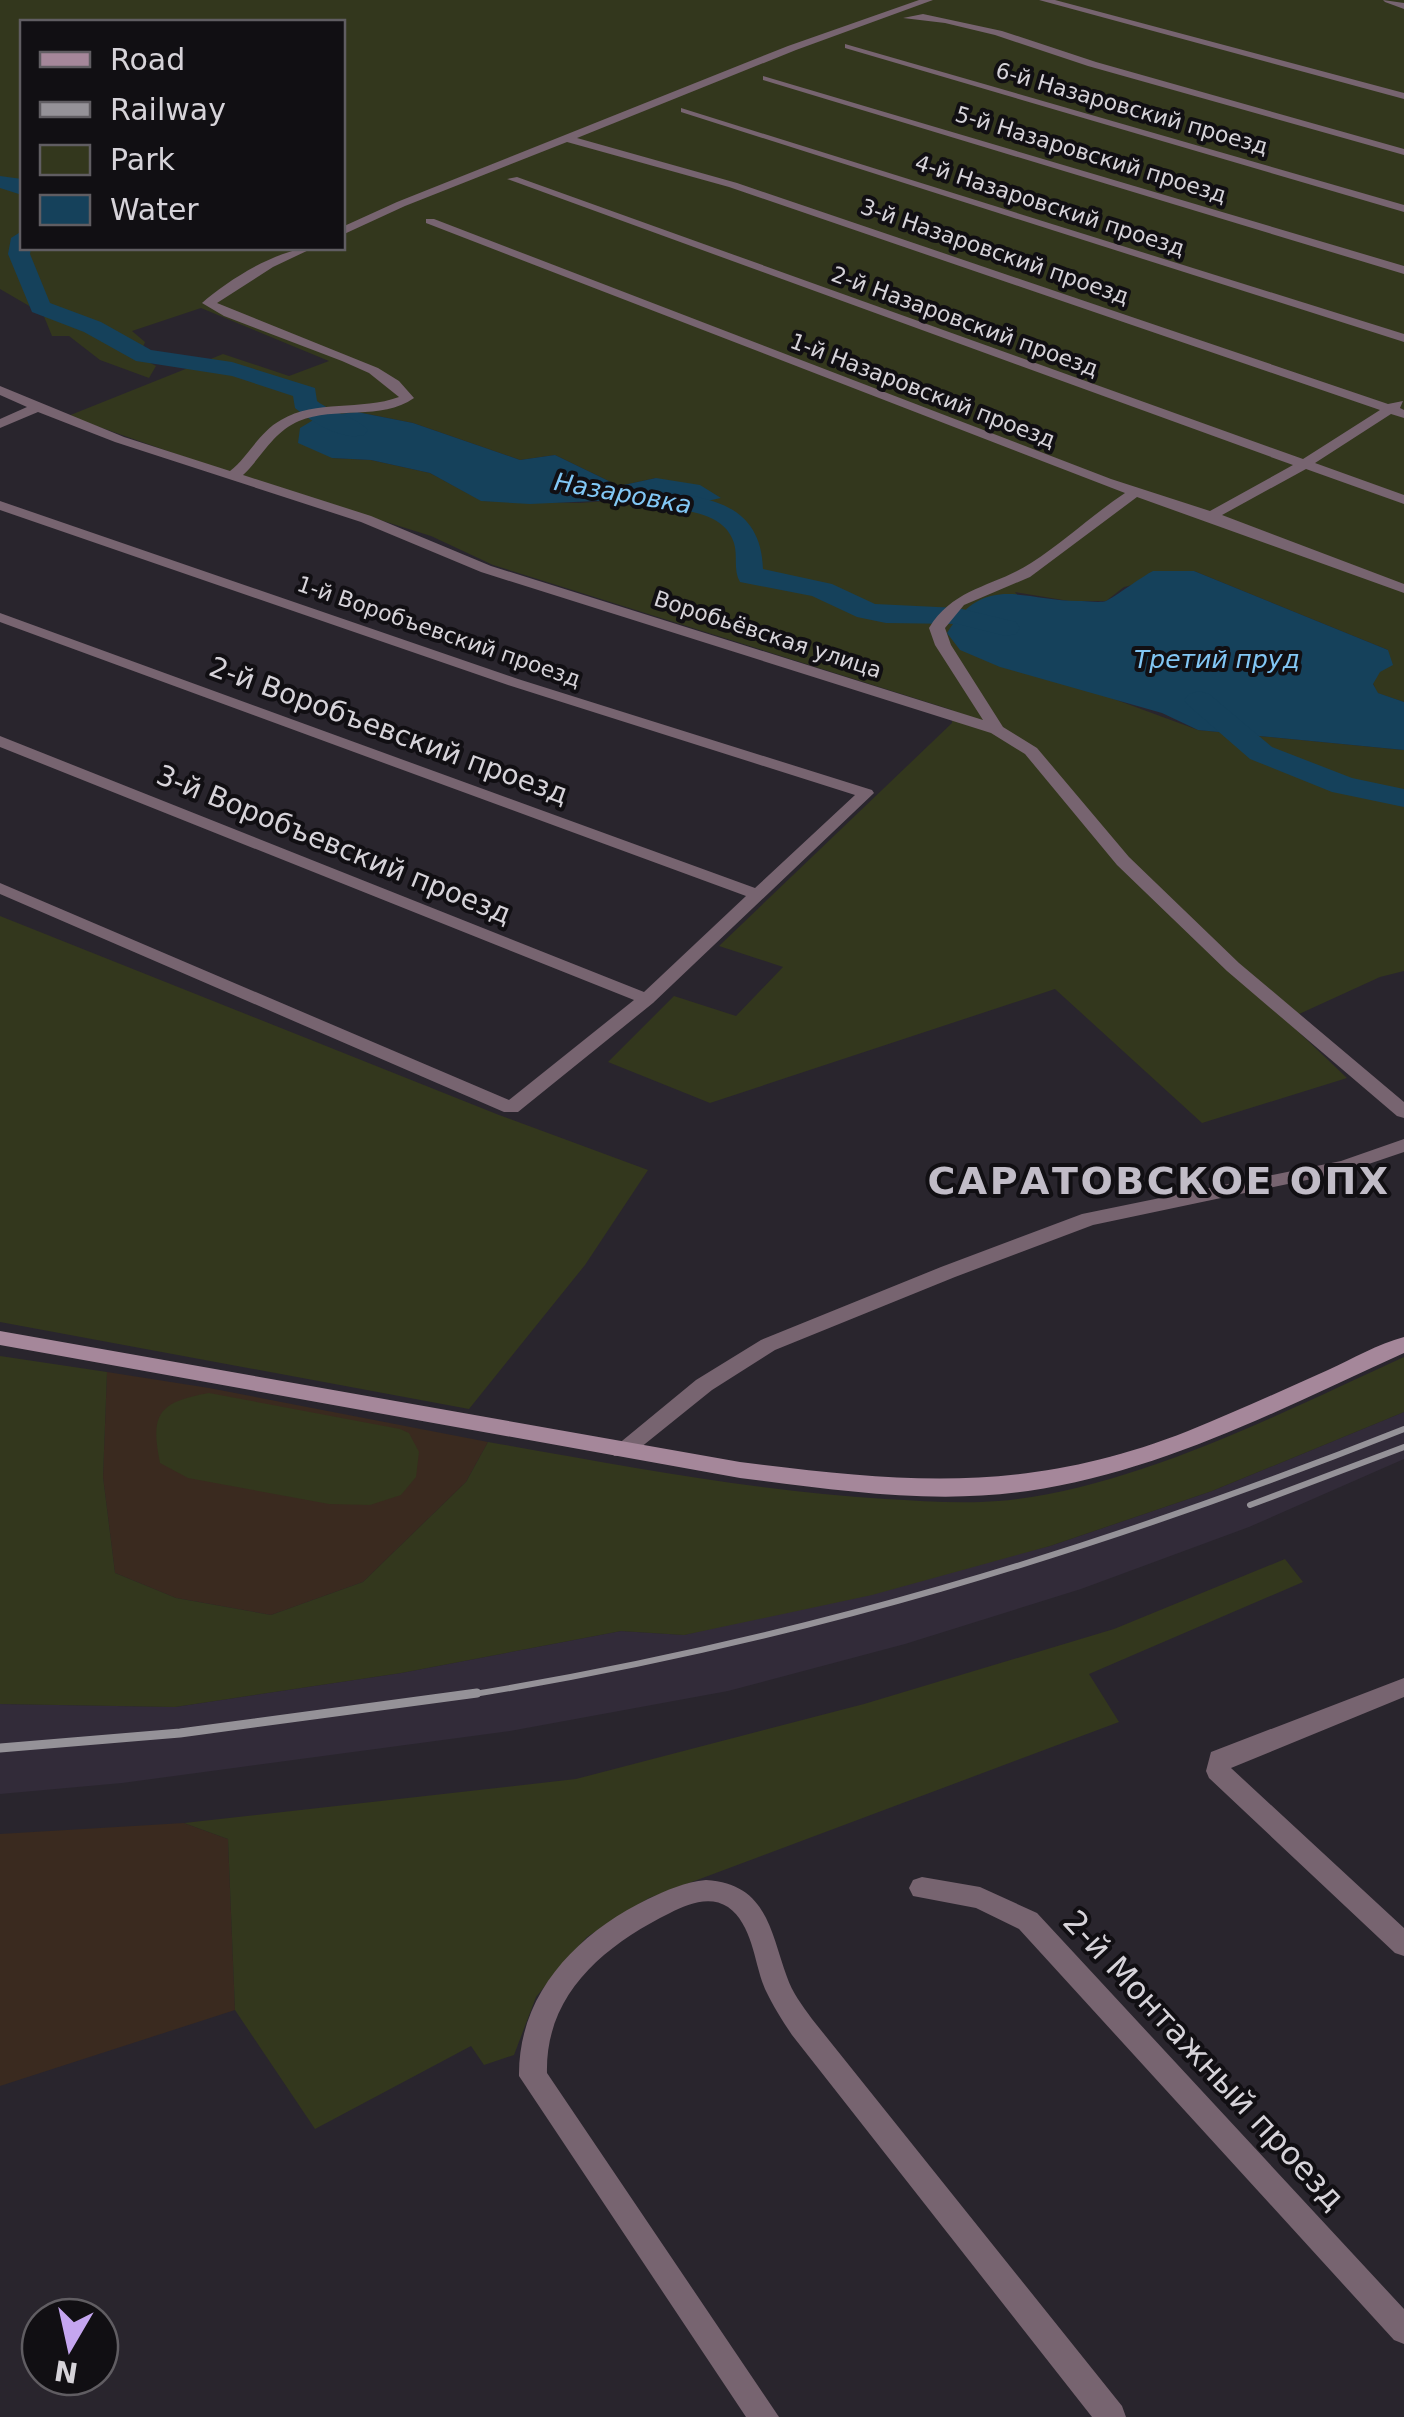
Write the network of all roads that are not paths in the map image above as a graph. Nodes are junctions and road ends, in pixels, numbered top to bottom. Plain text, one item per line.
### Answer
1 (928, 0) edge
2 (1044, 0) edge
3 (1388, 0) edge
4 (1404, 6) edge
5 (908, 18) dead end
6 (849, 46) dead end
7 (767, 78) dead end
8 (1404, 96) edge
9 (685, 110) dead end
10 (569, 139) junction
11 (1404, 152) edge
12 (513, 178) dead end
13 (1404, 209) edge
14 (430, 221) dead end
15 (345, 231) edge
16 (301, 250) edge
17 (1404, 270) edge
18 (1404, 338) edge
19 (0, 390) edge
20 (37, 408) junction
21 (1400, 408) edge
22 (0, 424) edge
23 (1303, 465) junction
24 (230, 477) junction
25 (1136, 492) junction
26 (1404, 500) edge
27 (0, 505) edge
28 (1211, 516) junction
29 (1404, 589) edge
30 (0, 617) edge
31 (997, 730) junction
32 (0, 742) edge
33 (0, 888) edge
34 (759, 895) junction
35 (647, 1000) junction
36 (1404, 1112) edge
37 (1404, 1145) edge
38 (0, 1338) edge
39 (1404, 1344) edge
40 (622, 1450) junction
41 (1398, 1697) edge
42 (922, 1888) dead end
43 (1404, 1945) edge
44 (1404, 2330) edge
45 (764, 2417) edge
46 (1111, 2417) edge

1 - 10 street
2 - 8 street
3 - 4 street
5 - 11 street
6 - 13 street, 6-й Назаровский проезд
7 - 17 street, 5-й Назаровский проезд
9 - 18 street, 4-й Назаровский проезд
10 - 15 street
10 - 21 street, 3-й Назаровский проезд
12 - 23 street, 2-й Назаровский проезд
14 - 25 street, 1-й Назаровский проезд
16 - 24 street
19 - 20 street, Воробьёвская улица
20 - 22 street
20 - 24 street, Воробьёвская улица
21 - 23 street
23 - 26 street, 2-й Назаровский проезд
23 - 28 street
24 - 31 street, Воробьёвская улица
25 - 28 street, 1-й Назаровский проезд
25 - 31 street
27 - 34 street, 1-й Воробъевский проезд
28 - 29 street, 1-й Назаровский проезд
30 - 34 street, 2-й Воробъевский проезд
31 - 36 street, Воробьёвская улица
32 - 35 street, 3-й Воробъевский проезд
33 - 35 street
34 - 35 street
37 - 40 street
38 - 40 street
39 - 40 street
41 - 43 street
42 - 44 street, 2-й Монтажный проезд
45 - 46 street

